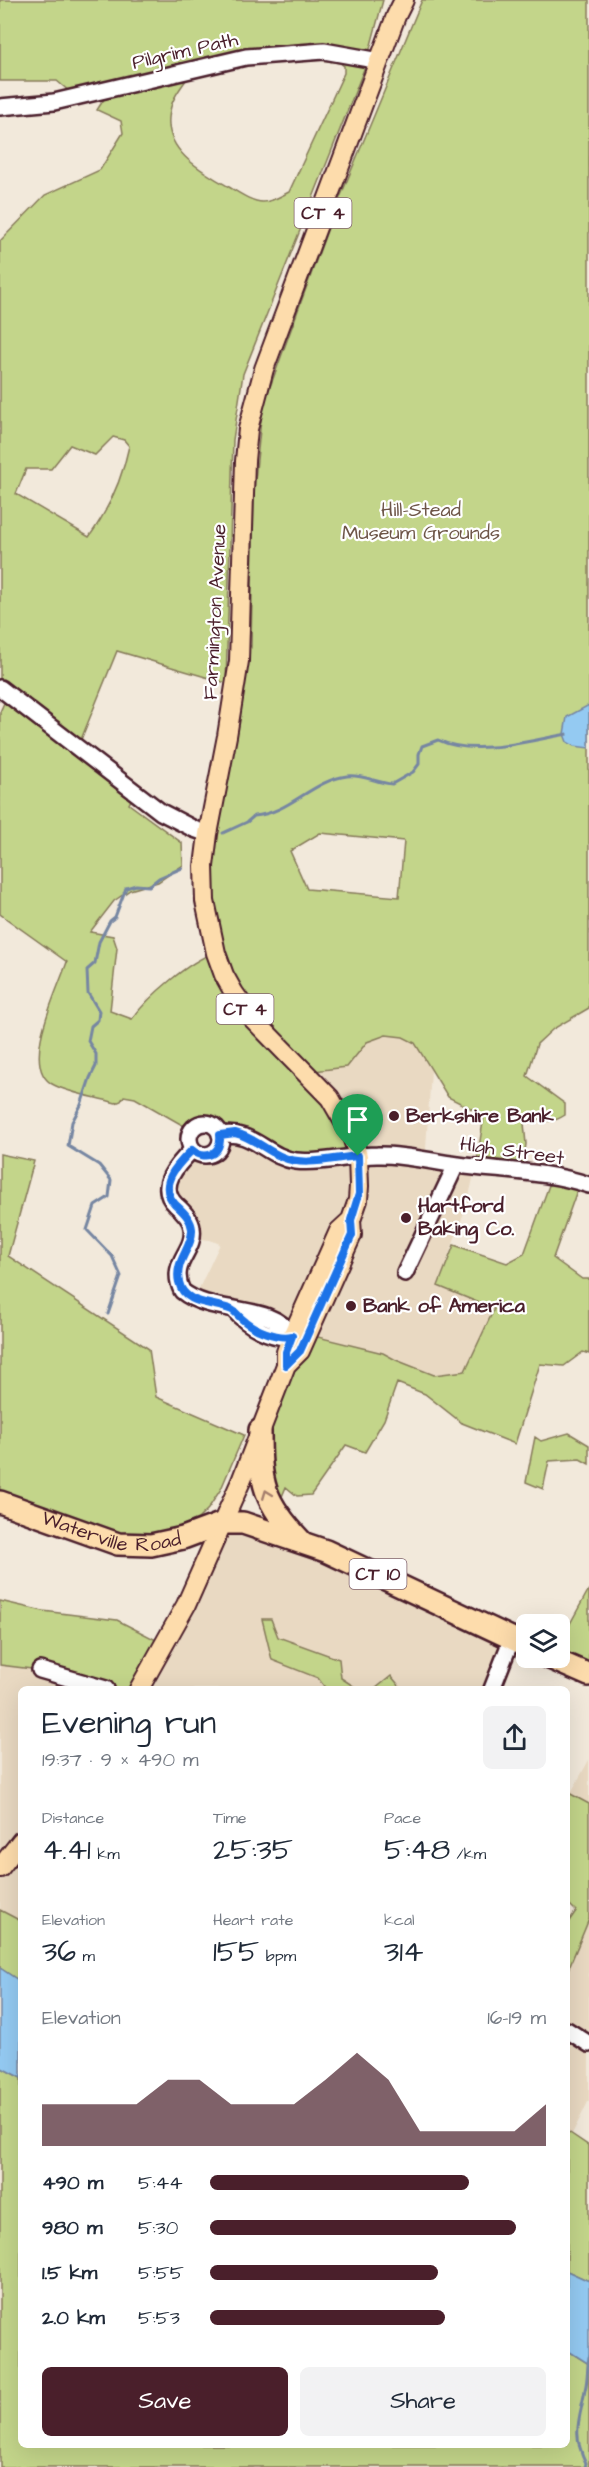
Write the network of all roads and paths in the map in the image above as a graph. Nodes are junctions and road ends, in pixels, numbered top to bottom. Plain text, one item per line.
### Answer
1 (400, 5) edge
2 (380, 61) junction
3 (0, 107) edge
4 (0, 688) edge
5 (208, 834) junction
6 (220, 1135) junction
7 (192, 1150) junction
8 (358, 1156) junction
9 (456, 1165) junction
10 (589, 1185) edge
11 (351, 1220) junction
12 (405, 1273) dead end
13 (292, 1336) junction
14 (286, 1365) junction
15 (260, 1430) junction
16 (0, 1502) edge
17 (223, 1523) junction
18 (301, 1541) junction
19 (516, 1641) edge
20 (516, 1647) edge
21 (570, 1667) edge
22 (40, 1670) dead end
23 (589, 1675) edge
24 (96, 1686) edge
25 (141, 1686) edge
26 (494, 1686) edge
27 (18, 1845) edge
28 (0, 1868) edge
29 (570, 2032) edge
30 (589, 2044) edge

1 - 2 main road, Farmington Avenue / CT 4
2 - 3 street, Pilgrim Path
2 - 5 main road, Farmington Avenue / CT 4
4 - 5 street
5 - 8 main road, Farmington Avenue / CT 4
6 - 7 street
6 - 7 street
6 - 8 street, High Street
7 - 13 street
8 - 9 street, High Street
8 - 11 main road, Farmington Avenue / CT 4
9 - 10 street, High Street
9 - 12 street
11 - 13 main road, Farmington Avenue / CT 4
11 - 14 main road, Farmington Avenue / CT 4
13 - 14 main road, Farmington Avenue / CT 4
14 - 15 main road, Farmington Avenue / CT 4
15 - 17 main road, Farmington Avenue / CT 4
18 -> 15 highway
16 - 17 highway, Waterville Road / CT 10
17 - 18 highway, CT 10
17 - 25 main road, Farmington Avenue / CT 4
18 - 19 highway, CT 10
20 - 26 street
21 - 23 highway
22 - 24 street
27 - 28 main road
29 - 30 street

